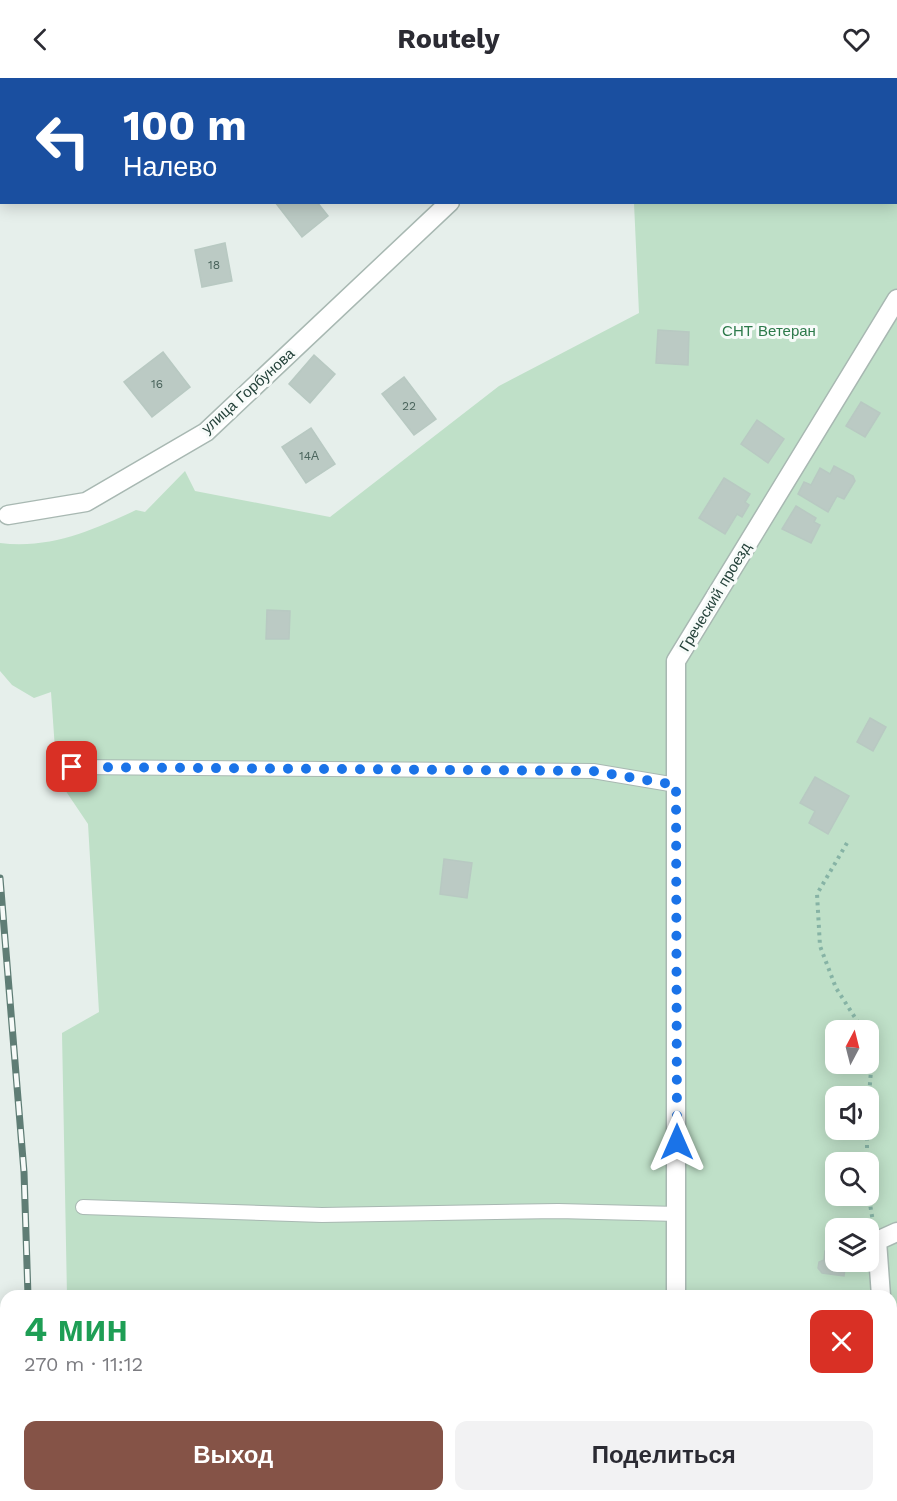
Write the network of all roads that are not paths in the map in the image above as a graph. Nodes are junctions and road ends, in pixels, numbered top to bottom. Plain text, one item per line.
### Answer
1 (448, 204) edge
2 (897, 299) edge
3 (8, 515) dead end
4 (72, 767) dead end
5 (676, 785) junction
6 (83, 1207) dead end
7 (678, 1214) junction
8 (897, 1232) edge
9 (676, 1290) edge
10 (881, 1290) edge

1 - 3 street, улица Горбунова
2 - 5 street, Греческий проезд
4 - 5 lane
5 - 7 street, Греческий проезд
6 - 7 lane
7 - 9 street, Греческий проезд
8 - 10 street

